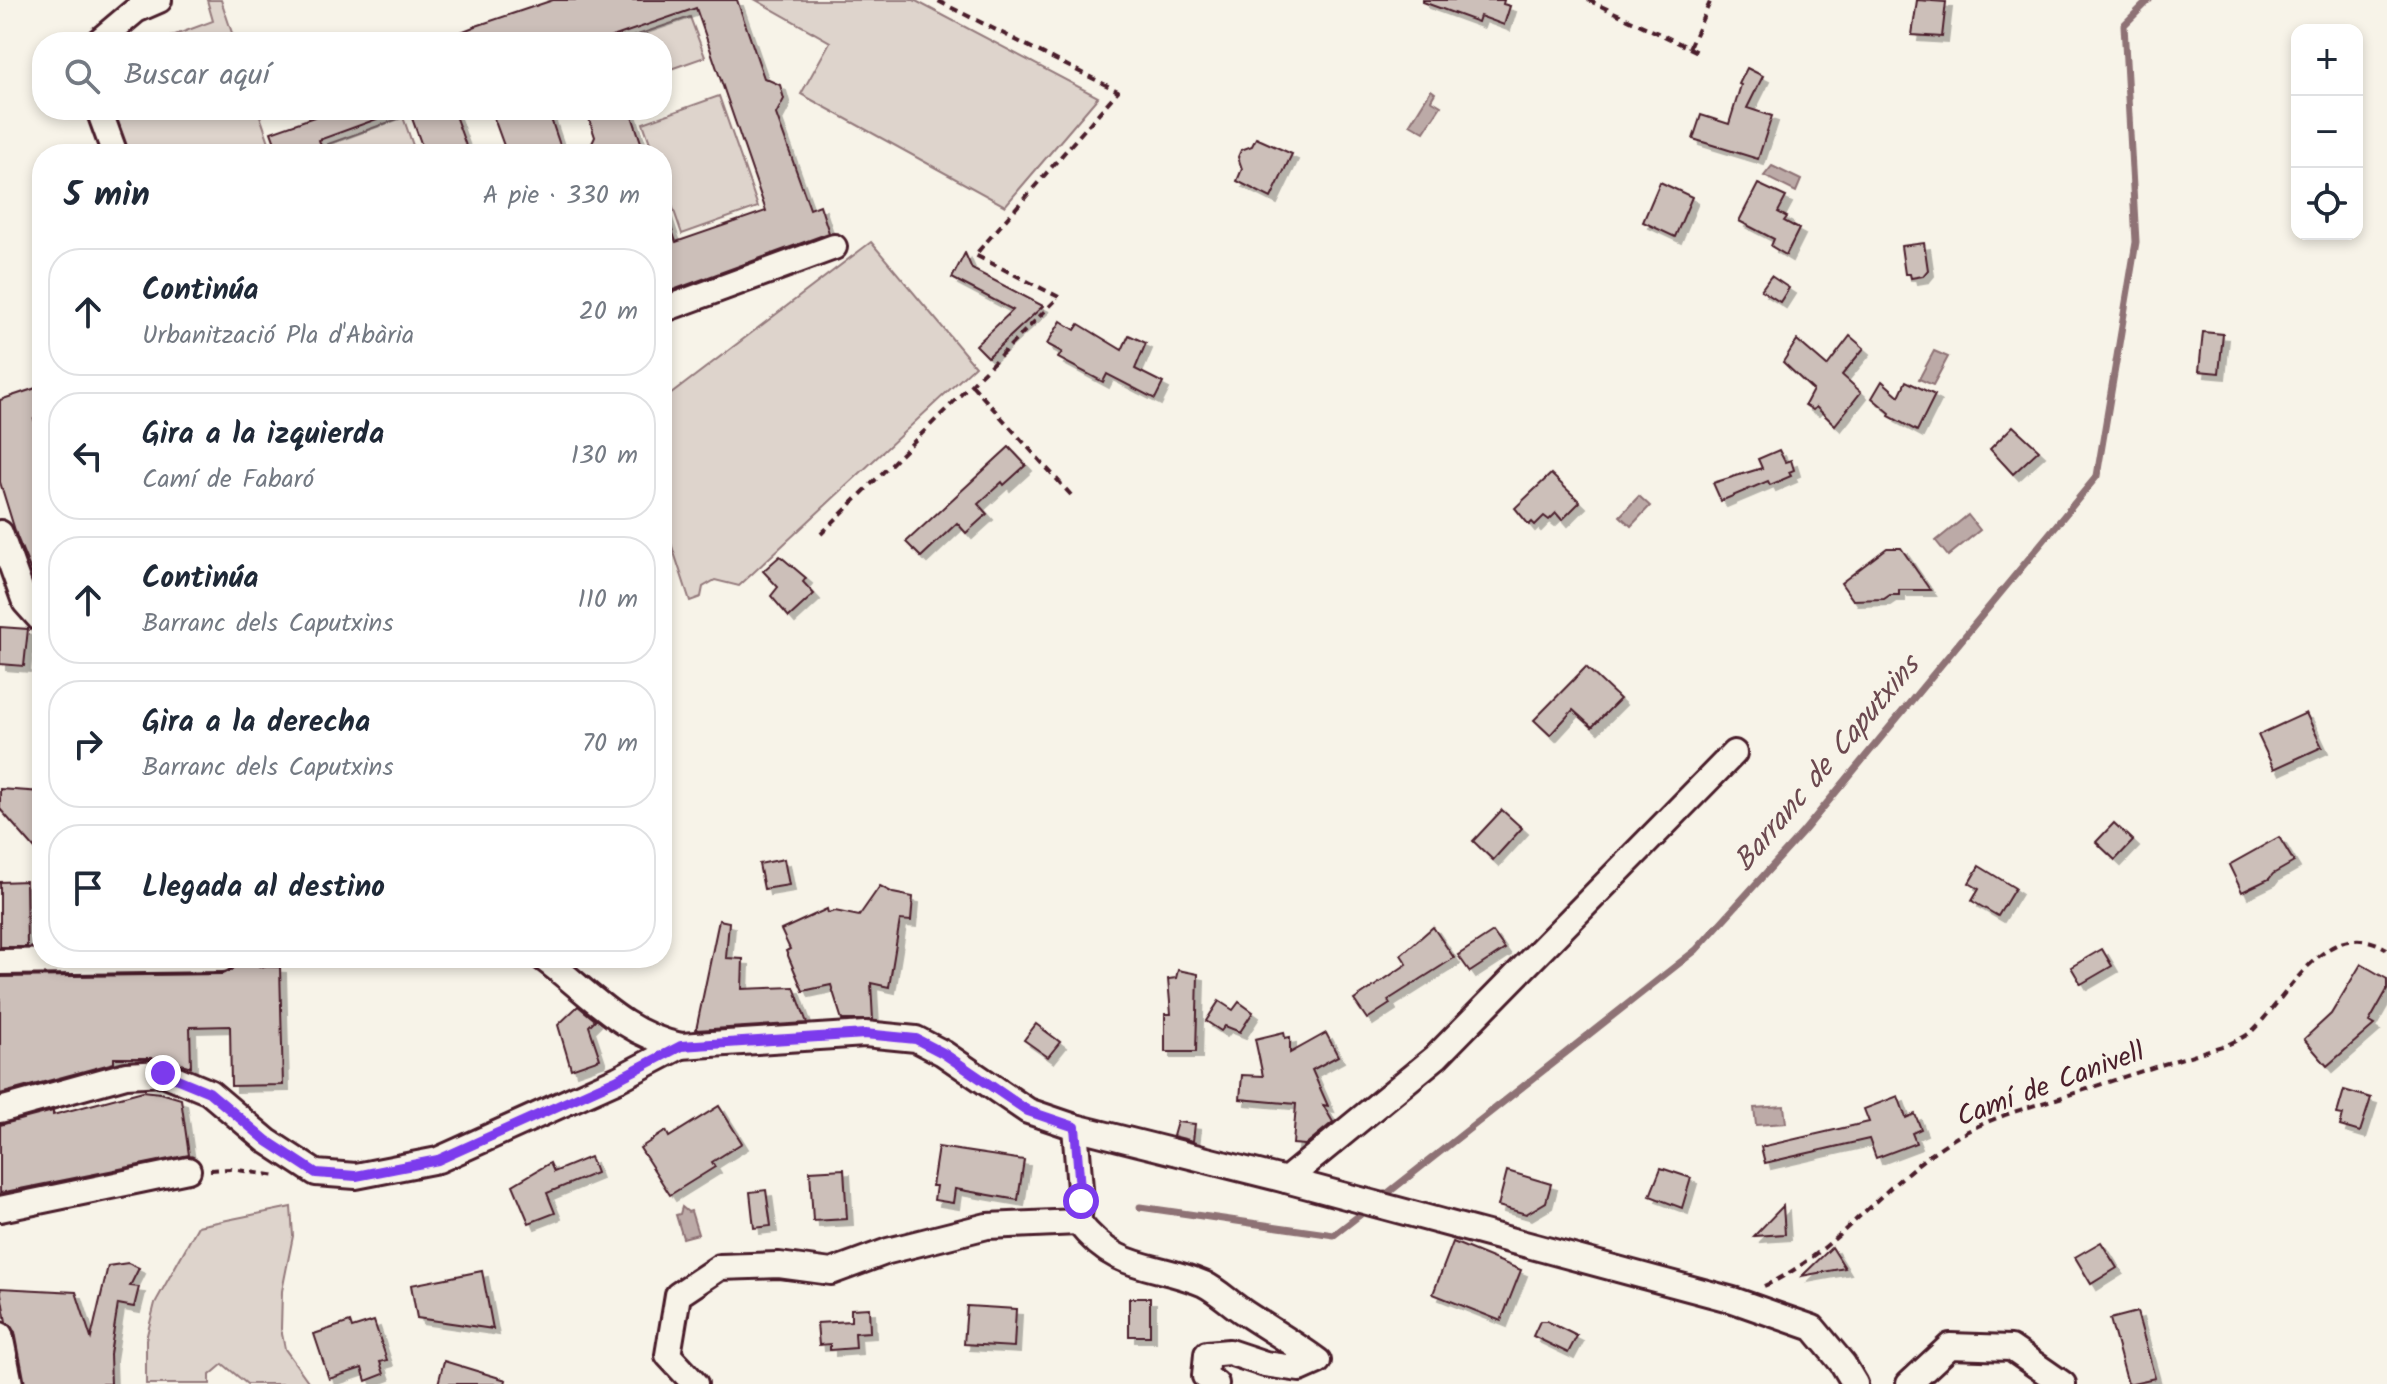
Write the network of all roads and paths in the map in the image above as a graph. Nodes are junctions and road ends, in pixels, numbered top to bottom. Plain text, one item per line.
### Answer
1 (159, 0) edge
2 (936, 0) edge
3 (1588, 0) edge
4 (1711, 0) edge
5 (110, 32) edge
6 (1689, 48) junction
7 (1700, 53) dead end
8 (103, 120) edge
9 (111, 144) edge
10 (834, 247) dead end
11 (672, 306) edge
12 (972, 385) junction
13 (1071, 495) dead end
14 (821, 534) dead end
15 (0, 535) edge
16 (32, 610) edge
17 (1734, 753) dead end
18 (2387, 949) edge
19 (0, 962) edge
20 (32, 962) edge
21 (555, 968) edge
22 (681, 1046) junction
23 (0, 1110) edge
24 (1075, 1127) junction
25 (188, 1170) joint
26 (316, 1173) junction
27 (1286, 1180) junction
28 (0, 1209) edge
29 (1078, 1222) junction
30 (1733, 1300) junction
31 (0, 1335) edge
32 (10, 1384) edge
33 (695, 1384) edge
34 (1216, 1384) edge
35 (1855, 1384) edge
36 (1909, 1384) edge
37 (2063, 1384) edge

1 - 5 street
2 - 12 path
3 - 6 path
4 - 6 path
6 - 7 path
8 - 9 street
10 - 11 street
12 - 13 path
12 - 14 path
15 - 16 street
17 - 27 street
18 - 30 path, Camí de Canivell
19 - 20 street
21 - 22 street
22 - 24 street
22 - 26 street
23 - 26 street
24 - 27 street
24 - 29 street
25 - 26 path
25 - 28 street
27 - 30 street
29 - 33 street
29 - 34 street
30 - 35 street
31 - 32 street
36 - 37 street

